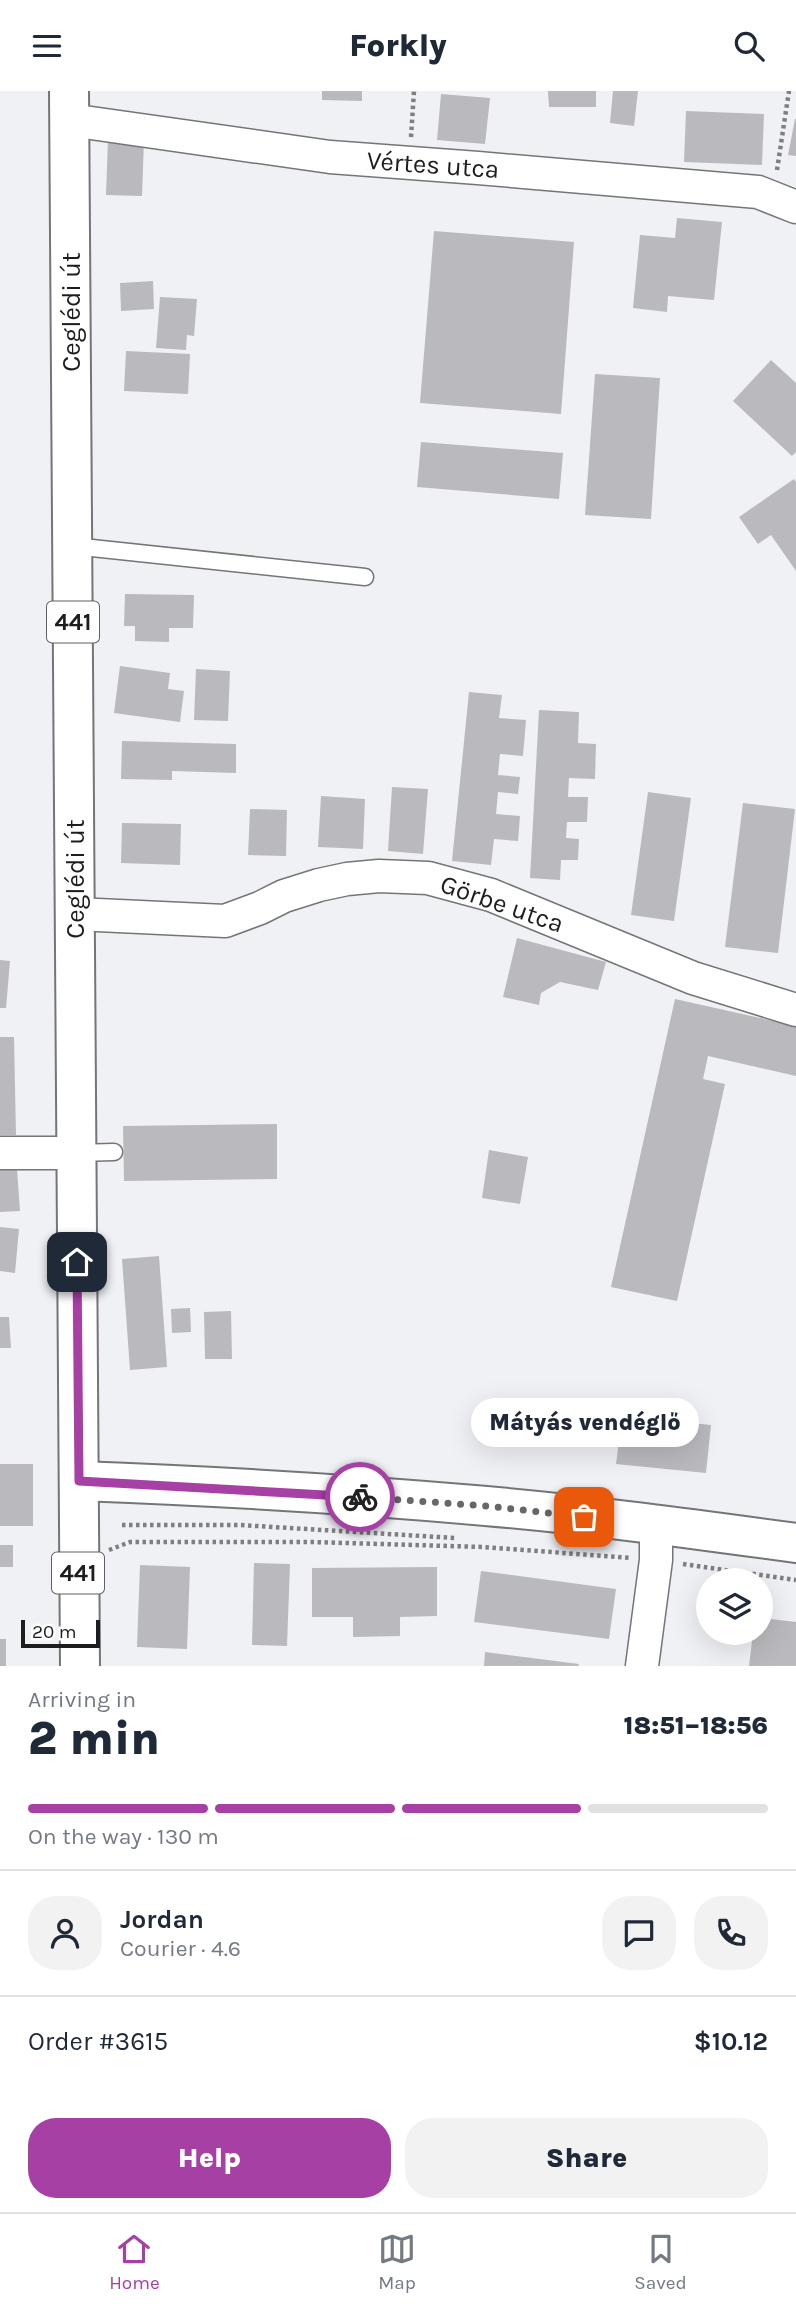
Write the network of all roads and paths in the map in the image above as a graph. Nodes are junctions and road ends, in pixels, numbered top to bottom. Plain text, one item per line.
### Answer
1 (414, 91) edge
2 (789, 91) edge
3 (69, 105) edge
4 (409, 162) junction
5 (784, 202) edge
6 (72, 546) junction
7 (365, 577) dead end
8 (75, 914) junction
9 (796, 1010) edge
10 (114, 1151) dead end
11 (0, 1153) edge
12 (76, 1153) junction
13 (79, 1481) junction
14 (122, 1525) dead end
15 (462, 1539) dead end
16 (476, 1540) dead end
17 (656, 1542) junction
18 (796, 1543) edge
19 (108, 1551) dead end
20 (796, 1580) edge
21 (80, 1666) edge
22 (642, 1666) edge

1 - 4 path
2 - 5 path
3 - 4 street, Vértes utca
3 - 6 main road, Ceglédi út / 441
4 - 5 street, Vértes utca
6 - 7 lane
6 - 8 main road, Ceglédi út / 441
8 - 9 street, Görbe utca
8 - 12 main road, Ceglédi út / 441
10 - 12 lane
11 - 12 street
12 - 13 main road, Ceglédi út / 441
13 - 17 main road
13 - 21 main road, Ceglédi út / 441
14 - 15 path
16 - 17 path
17 - 18 main road
17 - 19 path
17 - 20 path
17 - 22 street

